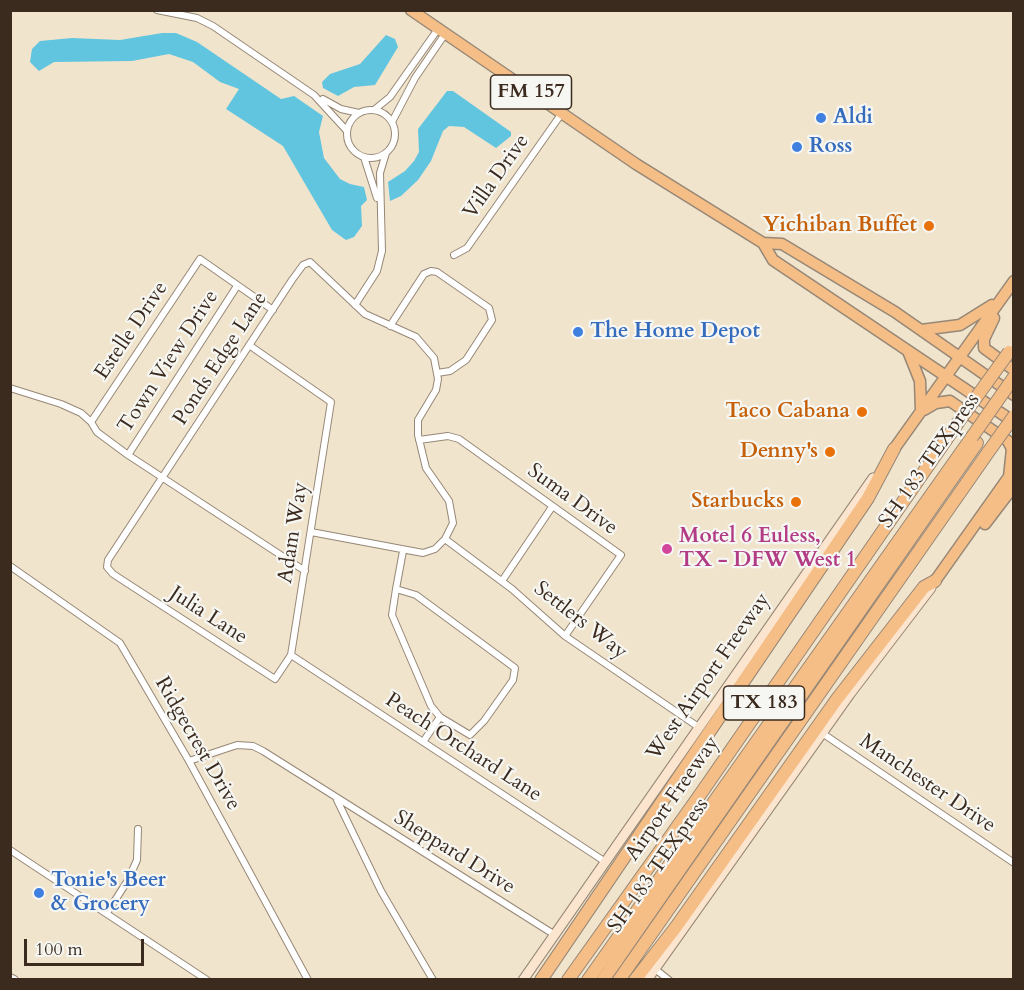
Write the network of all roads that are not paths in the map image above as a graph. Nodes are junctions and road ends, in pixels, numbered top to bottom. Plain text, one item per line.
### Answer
1 (157, 10) edge
2 (411, 10) edge
3 (442, 32) junction
4 (314, 95) junction
5 (374, 110) junction
6 (359, 113) junction
7 (562, 113) junction
8 (392, 122) junction
9 (347, 131) junction
10 (386, 153) junction
11 (364, 158) junction
12 (379, 204) junction
13 (763, 243) junction
14 (454, 255) dead end
15 (1014, 281) edge
16 (237, 286) junction
17 (1004, 293) junction
18 (997, 302) junction
19 (355, 305) junction
20 (273, 310) junction
21 (390, 326) junction
22 (921, 330) junction
23 (249, 345) junction
24 (906, 348) junction
25 (1011, 348) edge
26 (960, 356) junction
27 (1014, 370) edge
28 (437, 373) junction
29 (946, 375) junction
30 (1014, 377) edge
31 (10, 388) edge
32 (1010, 391) edge
33 (921, 411) junction
34 (1014, 416) edge
35 (91, 422) junction
36 (1014, 422) edge
37 (419, 440) junction
38 (974, 440) junction
39 (894, 449) junction
40 (128, 455) junction
41 (1012, 477) edge
42 (163, 478) junction
43 (552, 507) junction
44 (311, 532) junction
45 (445, 539) junction
46 (403, 550) junction
47 (108, 560) joint
48 (10, 566) edge
49 (305, 570) junction
50 (502, 581) junction
51 (935, 581) junction
52 (396, 589) junction
53 (565, 636) junction
54 (291, 655) junction
55 (440, 717) junction
56 (697, 726) junction
57 (822, 733) junction
58 (423, 742) junction
59 (189, 761) junction
60 (337, 799) junction
61 (138, 829) dead end
62 (10, 850) edge
63 (604, 861) junction
64 (1014, 863) edge
65 (107, 913) junction
66 (555, 935) junction
67 (655, 969) junction
68 (207, 980) edge
69 (309, 980) edge
70 (433, 980) edge
71 (523, 980) edge
72 (541, 980) edge
73 (568, 980) edge
74 (588, 980) edge
75 (603, 980) edge
76 (619, 980) edge
77 (635, 980) edge
78 (647, 980) edge
79 (669, 980) edge

1 - 4 street
2 - 3 main road, FM 157
3 - 5 street
3 - 7 main road, FM 157
3 - 8 street
4 - 6 street
4 - 9 street
5 - 6 street
5 - 8 street
6 - 9 street
7 - 13 main road, FM 157
7 - 14 street, Villa Drive
8 - 10 street
9 - 11 street
10 - 11 street
10 - 12 street
11 - 12 street
12 - 19 street
13 - 22 main road, FM 157
13 - 24 main road, FM 157
15 - 17 main road, West Airport Freeway
16 - 20 street
16 - 35 street, Estelle Drive
16 - 40 street, Town View Drive
17 - 18 main road, West Airport Freeway
17 - 27 main road
18 - 22 main road
18 - 26 main road, West Airport Freeway
19 - 20 street, Ponds Edge Lane
19 - 21 street
20 - 23 street, Ponds Edge Lane
21 - 28 street
21 - 28 street
22 - 26 main road, FM 157
23 - 42 street, Ponds Edge Lane
23 - 44 street, Adam Way
24 - 29 main road, FM 157
24 - 33 main road
25 - 73 highway, Airport Freeway / TX 183, bridge
26 - 29 main road, West Airport Freeway
26 - 32 main road, FM 157
28 - 37 street
29 - 33 main road, West Airport Freeway
29 - 36 main road, FM 157
30 - 38 highway, SH 183 TEXpress, bridge
31 - 35 street
32 - 38 highway, SH 183 TEXpress
33 - 39 main road, West Airport Freeway
33 - 41 main road
34 - 76 highway, TX 183, bridge
35 - 40 street
37 - 43 street, Suma Drive
37 - 45 street
38 - 74 highway, SH 183 TEXpress
38 - 75 highway, SH 183 TEXpress
39 - 56 main road, West Airport Freeway
39 - 72 highway
40 - 42 street
41 - 51 main road
42 - 47 street, Ponds Edge Lane
42 - 49 street
43 - 50 street
43 - 53 street, Suma Drive
44 - 46 street
44 - 49 street, Adam Way
45 - 46 street
45 - 50 street, Settlers Way
46 - 52 street
47 - 54 street, Julia Lane
48 - 59 street, Ridgecrest Drive
49 - 54 street, Adam Way
50 - 53 street, Settlers Way
51 - 57 main road
51 - 77 highway
52 - 55 street
52 - 55 street
53 - 56 street, Settlers Way
54 - 58 street, Peach Orchard Lane
55 - 58 street
56 - 63 main road, West Airport Freeway
57 - 64 street, Manchester Drive
57 - 67 main road
58 - 63 street, Peach Orchard Lane
59 - 60 street, Sheppard Drive
59 - 69 street, Ridgecrest Drive
60 - 66 street, Sheppard Drive
60 - 70 street
61 - 65 street
62 - 65 street
63 - 66 main road, West Airport Freeway
65 - 68 street
66 - 71 main road, West Airport Freeway
67 - 78 main road
67 - 79 street

